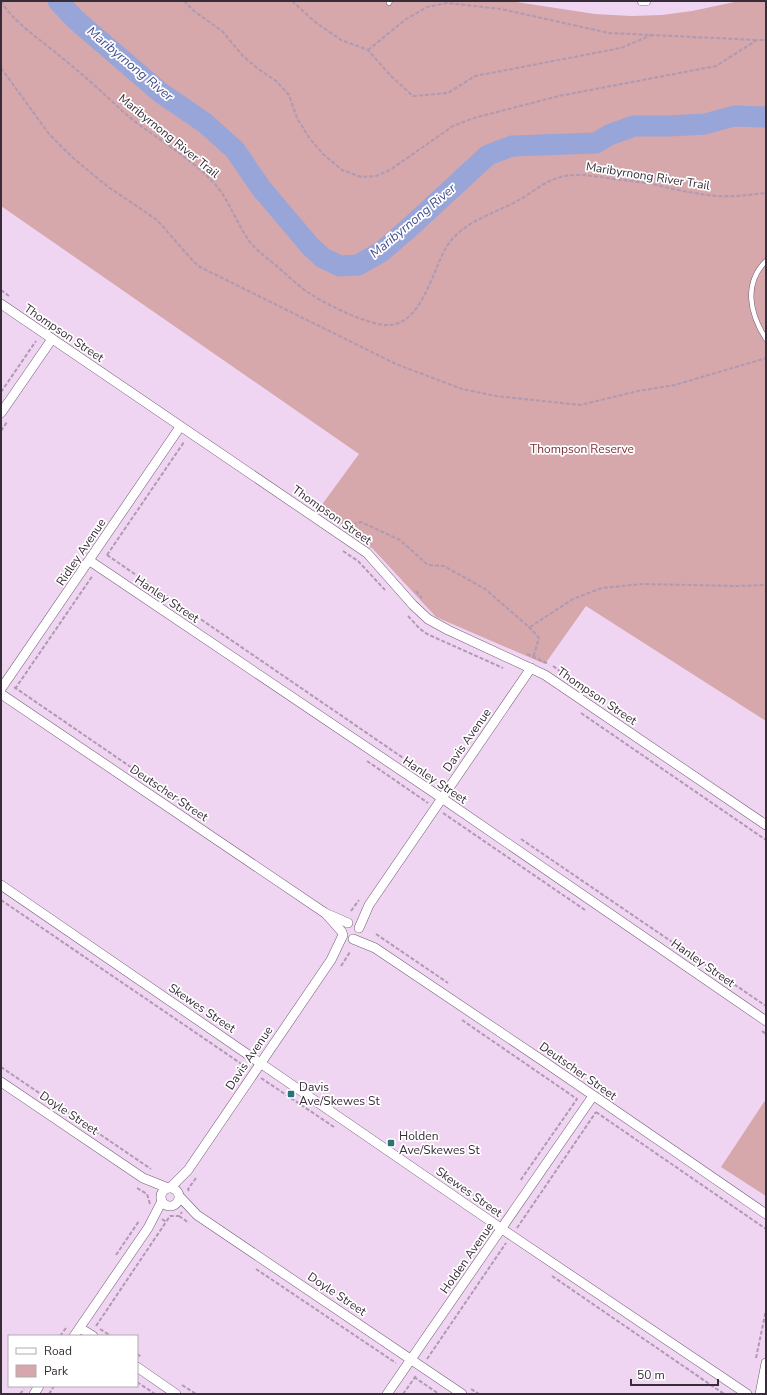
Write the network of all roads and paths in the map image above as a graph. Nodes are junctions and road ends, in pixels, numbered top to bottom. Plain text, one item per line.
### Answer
1 (1, 1) edge
2 (184, 1) edge
3 (292, 1) edge
4 (642, 1) edge
5 (646, 1) edge
6 (654, 34) junction
7 (757, 40) junction
8 (766, 40) edge
9 (368, 50) junction
10 (1, 68) edge
11 (766, 193) edge
12 (766, 262) edge
13 (1, 304) edge
14 (52, 339) junction
15 (766, 339) edge
16 (46, 348) junction
17 (766, 358) edge
18 (1, 392) edge
19 (1, 413) edge
20 (180, 427) junction
21 (339, 534) junction
22 (90, 561) junction
23 (766, 585) edge
24 (529, 627) junction
25 (531, 668) junction
26 (3, 686) edge
27 (1, 694) edge
28 (441, 798) junction
29 (199, 814) dead end
30 (766, 825) edge
31 (1, 885) edge
32 (369, 905) junction
33 (324, 913) junction
34 (349, 923) junction
35 (359, 930) junction
36 (347, 936) junction
37 (375, 948) junction
38 (350, 952) dead end
39 (337, 971) dead end
40 (460, 1019) dead end
41 (766, 1021) edge
42 (252, 1056) junction
43 (261, 1062) junction
44 (1, 1067) edge
45 (245, 1067) dead end
46 (270, 1069) junction
47 (1, 1082) edge
48 (259, 1086) dead end
49 (593, 1096) junction
50 (577, 1099) junction
51 (586, 1105) junction
52 (596, 1112) junction
53 (155, 1172) dead end
54 (198, 1175) dead end
55 (143, 1178) junction
56 (520, 1181) dead end
57 (134, 1186) dead end
58 (174, 1191) junction
59 (161, 1199) junction
60 (172, 1206) junction
61 (183, 1210) junction
62 (499, 1213) dead end
63 (766, 1214) edge
64 (143, 1215) dead end
65 (160, 1218) junction
66 (492, 1222) junction
67 (192, 1225) dead end
68 (502, 1229) junction
69 (766, 1229) edge
70 (512, 1236) junction
71 (112, 1260) dead end
72 (251, 1265) dead end
73 (766, 1310) edge
74 (69, 1323) dead end
75 (96, 1326) dead end
76 (80, 1328) junction
77 (61, 1335) edge
78 (75, 1335) edge
79 (91, 1335) edge
80 (403, 1353) junction
81 (414, 1355) junction
82 (425, 1363) junction
83 (756, 1363) dead end
84 (766, 1363) edge
85 (395, 1364) junction
86 (138, 1368) edge
87 (404, 1370) junction
88 (415, 1377) junction
89 (138, 1383) edge
90 (466, 1385) dead end
91 (155, 1394) edge
92 (176, 1394) edge
93 (387, 1394) edge
94 (403, 1394) edge
95 (440, 1394) edge
96 (462, 1394) edge
97 (479, 1394) edge
98 (747, 1394) edge
99 (760, 1394) edge

1 - 11 path, Maribyrnong River Trail
2 - 7 path
3 - 9 path
4 - 5 street
6 - 7 path
6 - 9 path
6 - 9 path
7 - 8 path
10 - 17 path
12 - 15 lane
13 - 14 street, Thompson Street
14 - 16 street
14 - 20 street, Thompson Street
16 - 18 path
16 - 19 street
20 - 21 street, Thompson Street
20 - 22 street, Ridley Avenue
21 - 24 path
21 - 25 street, Thompson Street
22 - 26 street, Ridley Avenue
22 - 28 street, Hanley Street
23 - 24 path
24 - 25 path
25 - 28 street, Davis Avenue
25 - 30 street, Thompson Street
26 - 29 path
27 - 33 street, Deutscher Street
28 - 32 street, Davis Avenue
28 - 41 street, Hanley Street
31 - 42 street, Skewes Street
32 - 34 street, Davis Avenue
32 - 35 street, Davis Avenue
33 - 34 street, Deutscher Street
33 - 36 street, Deutscher Street
34 - 35 street
34 - 36 street
35 - 36 street
35 - 37 street, Deutscher Street
36 - 37 street, Deutscher Street
36 - 43 street, Davis Avenue
37 - 49 street, Deutscher Street
38 - 39 path
40 - 50 path
42 - 43 street, Skewes Street
42 - 45 path
43 - 46 street, Skewes Street
43 - 58 street, Davis Avenue
44 - 53 path
46 - 48 path
46 - 66 street, Skewes Street
47 - 55 street, Doyle Street
49 - 51 street, Holden Avenue
49 - 63 street, Deutscher Street
50 - 51 path
50 - 56 path
51 - 52 path
51 - 68 street, Holden Avenue
52 - 69 path
52 - 70 path
54 - 61 path
55 - 58 street, Doyle Street
55 - 59 street, Doyle Street
57 - 65 path
58 - 59 street
58 - 60 street
58 - 61 street, Doyle Street
59 - 60 street
59 - 65 street
60 - 61 street, Doyle Street
60 - 65 street
61 - 65 path
61 - 67 path
61 - 80 street, Doyle Street
62 - 66 path
64 - 71 path
65 - 75 path
65 - 76 street
66 - 68 street, Skewes Street
68 - 70 street, Skewes Street
68 - 81 street, Holden Avenue
70 - 82 path
70 - 98 street, Skewes Street
72 - 85 path
73 - 83 path
74 - 77 path
76 - 78 street
76 - 79 street
80 - 81 street, Doyle Street
80 - 85 path
81 - 82 street, Doyle Street
81 - 82 path
81 - 87 street, Holden Avenue
82 - 88 path
82 - 96 street, Doyle Street
84 - 99 street
85 - 87 path
86 - 92 street
87 - 88 path
87 - 93 street, Holden Avenue
88 - 94 path
88 - 95 path
89 - 91 path
90 - 97 path

